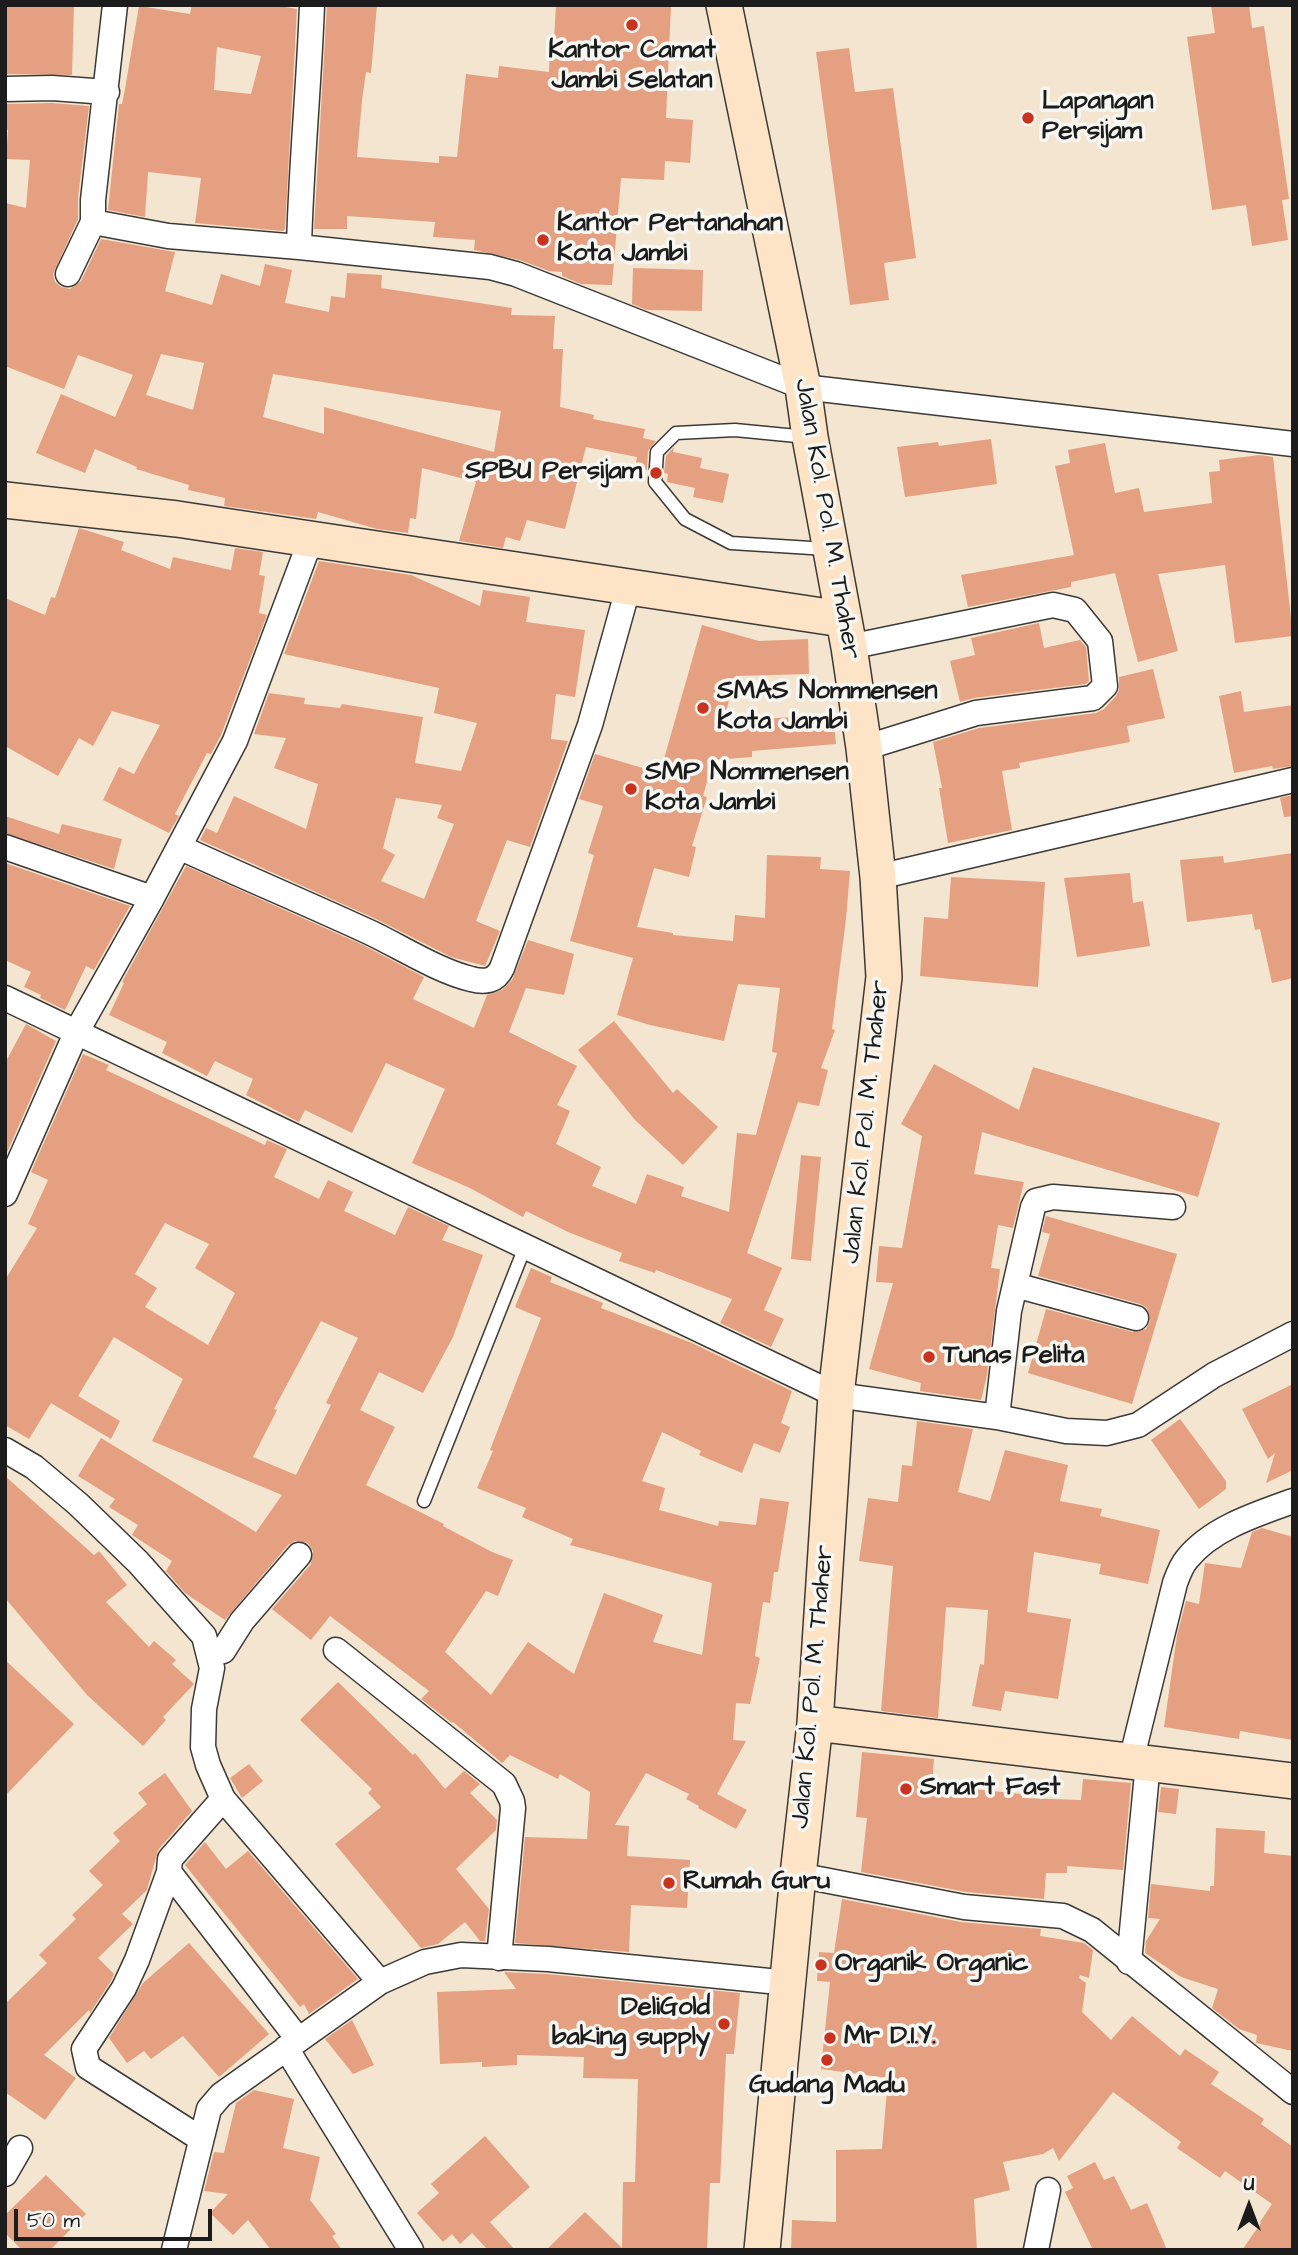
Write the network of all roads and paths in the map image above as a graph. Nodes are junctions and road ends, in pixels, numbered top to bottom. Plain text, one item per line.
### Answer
1 (116, 5) edge
2 (312, 5) edge
3 (724, 5) edge
4 (5, 89) edge
5 (107, 92) junction
6 (93, 222) junction
7 (299, 247) junction
8 (68, 274) dead end
9 (803, 387) junction
10 (810, 437) junction
11 (1293, 444) edge
12 (5, 500) edge
13 (311, 539) junction
14 (831, 550) junction
15 (629, 585) junction
16 (846, 633) junction
17 (864, 748) junction
18 (1293, 780) edge
19 (5, 847) edge
20 (179, 847) junction
21 (878, 877) junction
22 (152, 898) junction
23 (5, 998) edge
24 (77, 1031) junction
25 (5, 1194) edge
26 (1173, 1207) dead end
27 (525, 1247) junction
28 (1015, 1285) junction
29 (1136, 1318) dead end
30 (1293, 1334) edge
31 (836, 1395) junction
32 (997, 1417) junction
33 (5, 1450) edge
34 (424, 1501) dead end
35 (1293, 1501) edge
36 (299, 1555) dead end
37 (336, 1650) dead end
38 (209, 1656) junction
39 (815, 1723) junction
40 (1139, 1762) junction
41 (1293, 1781) edge
42 (223, 1799) junction
43 (169, 1872) junction
44 (798, 1875) junction
45 (499, 1958) junction
46 (1129, 1962) junction
47 (380, 1982) junction
48 (789, 1983) junction
49 (292, 2043) junction
50 (1293, 2092) edge
51 (201, 2139) junction
52 (20, 2148) dead end
53 (5, 2174) edge
54 (1048, 2190) dead end
55 (174, 2250) edge
56 (411, 2250) edge
57 (762, 2250) edge
58 (1036, 2250) edge

1 - 5 street
2 - 7 street
3 - 9 street, Jalan Kol. Pol. M. Thaher
4 - 5 street
5 - 6 street
6 - 7 street
6 - 8 street
7 - 9 street
9 - 10 street, Jalan Kol. Pol. M. Thaher
9 - 11 street
10 - 14 street, Jalan Kol. Pol. M. Thaher
10 - 14 lane
12 - 13 street
13 - 15 street
13 - 20 street
14 - 16 street, Jalan Kol. Pol. M. Thaher
15 - 16 street
15 - 20 street
16 - 17 street, Jalan Kol. Pol. M. Thaher
16 - 17 street
17 - 21 street, Jalan Kol. Pol. M. Thaher
18 - 21 street
19 - 22 street
20 - 22 street
21 - 31 street, Jalan Kol. Pol. M. Thaher
22 - 24 street
23 - 24 street
24 - 25 street
24 - 27 street
26 - 28 street
27 - 31 street
27 - 34 lane
28 - 29 street
28 - 32 street
30 - 32 street
31 - 32 street
31 - 39 street, Jalan Kol. Pol. M. Thaher
33 - 38 street
35 - 40 street
36 - 38 street
37 - 45 street
38 - 42 street
39 - 40 street
39 - 44 street, Jalan Kol. Pol. M. Thaher
40 - 41 street
40 - 46 street
42 - 43 street
42 - 47 street
43 - 49 street
43 - 51 street
44 - 46 street
44 - 48 street, Jalan Kol. Pol. M. Thaher
45 - 47 street
45 - 48 street
46 - 50 street
47 - 49 street
48 - 57 street, Jalan Kol. Pol. M. Thaher
49 - 51 street
49 - 56 street
51 - 55 street
52 - 53 street
54 - 58 street

